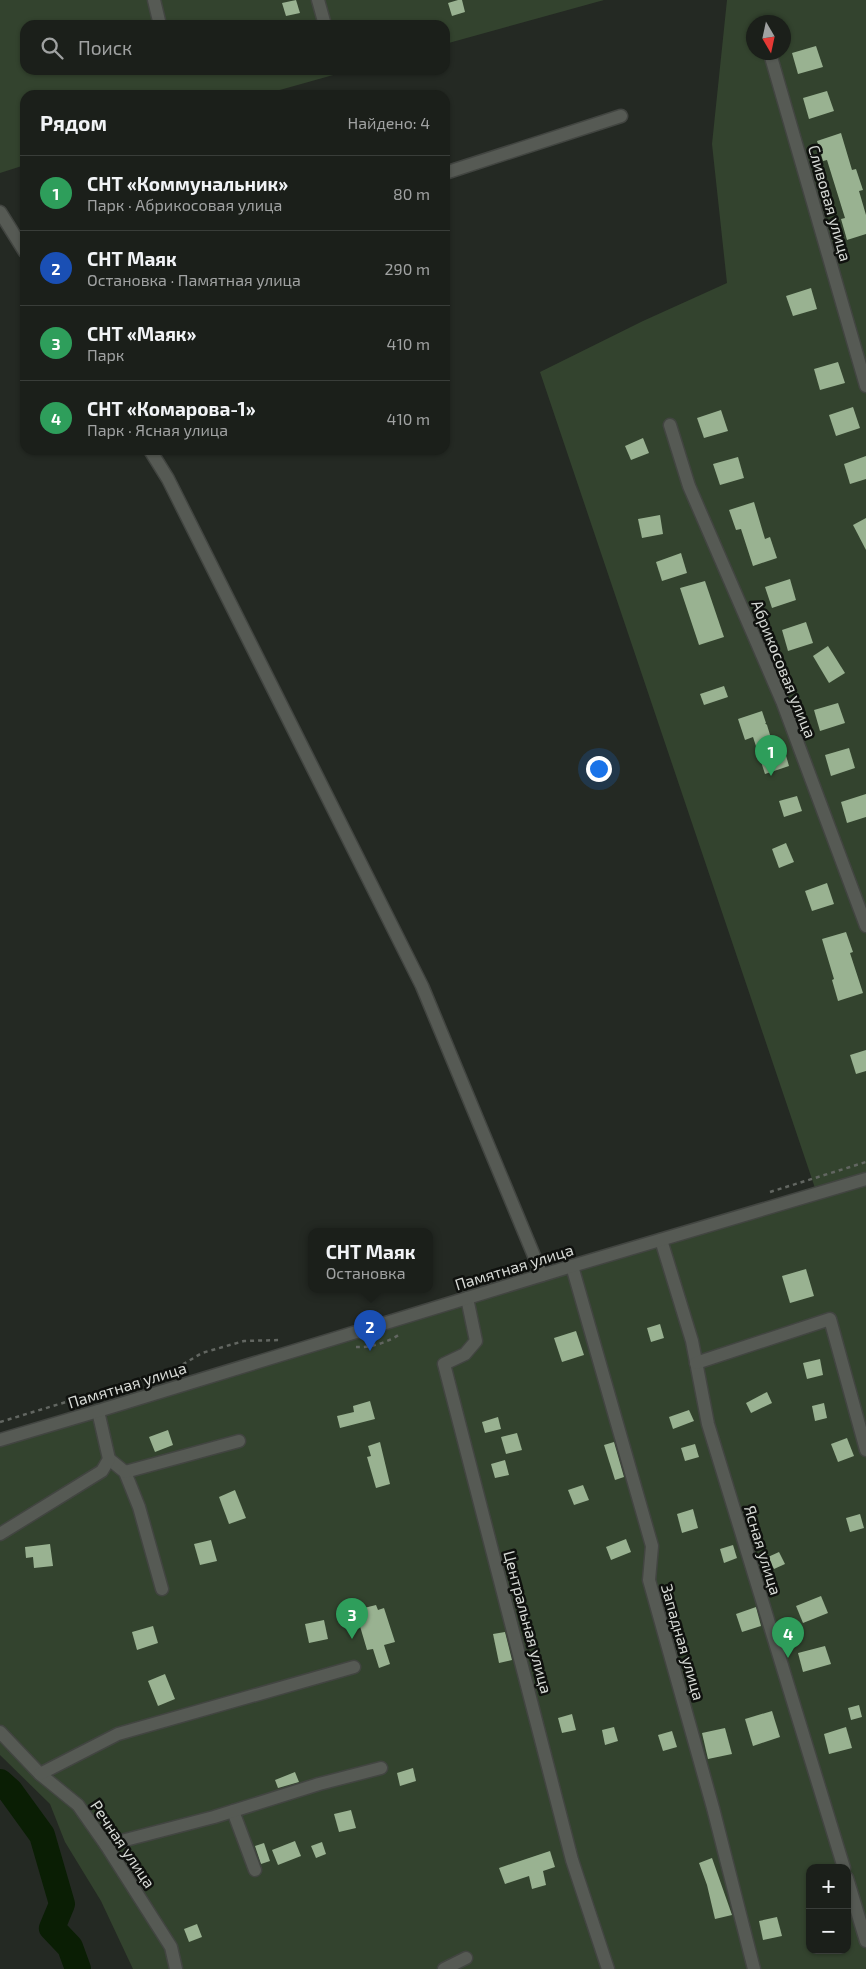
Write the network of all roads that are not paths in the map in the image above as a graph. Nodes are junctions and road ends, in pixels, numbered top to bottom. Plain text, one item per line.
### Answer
1 (154, 0) edge
2 (318, 0) edge
3 (159, 20) edge
4 (324, 20) edge
5 (772, 60) edge
6 (621, 116) dead end
7 (450, 171) edge
8 (0, 212) edge
9 (20, 244) edge
10 (866, 386) edge
11 (670, 426) dead end
12 (153, 455) edge
13 (866, 926) edge
14 (866, 1179) edge
15 (660, 1240) junction
16 (572, 1266) junction
17 (542, 1275) junction
18 (467, 1298) junction
19 (696, 1363) junction
20 (98, 1411) junction
21 (0, 1440) edge
22 (239, 1441) dead end
23 (866, 1450) edge
24 (109, 1459) junction
25 (125, 1472) junction
26 (0, 1534) edge
27 (162, 1589) dead end
28 (354, 1667) dead end
29 (0, 1732) edge
30 (381, 1768) dead end
31 (40, 1774) junction
32 (233, 1811) junction
33 (106, 1845) junction
34 (843, 1864) edge
35 (255, 1870) dead end
36 (851, 1891) edge
37 (866, 1941) edge
38 (466, 1958) dead end
39 (176, 1969) edge
40 (444, 1969) edge
41 (608, 1969) edge
42 (754, 1969) edge

1 - 3 street
2 - 4 street
5 - 10 street, Сливовая улица
6 - 7 street
8 - 9 street
11 - 13 street, Абрикосовая улица
12 - 17 street
14 - 15 street, Памятная улица
15 - 16 street, Памятная улица
15 - 19 street, Ясная улица
16 - 17 street, Памятная улица
16 - 42 street, Западная улица
17 - 18 street, Памятная улица
18 - 20 street, Памятная улица
18 - 41 street, Центральная улица
19 - 23 street
19 - 34 street, Ясная улица
20 - 21 street, Памятная улица
20 - 24 street
22 - 25 street
24 - 25 street
24 - 26 street
25 - 27 street
28 - 31 street
29 - 31 street, Речная улица
30 - 32 street
31 - 33 street, Речная улица
32 - 33 street
32 - 35 street
33 - 39 street, Речная улица
36 - 37 street
38 - 40 street

